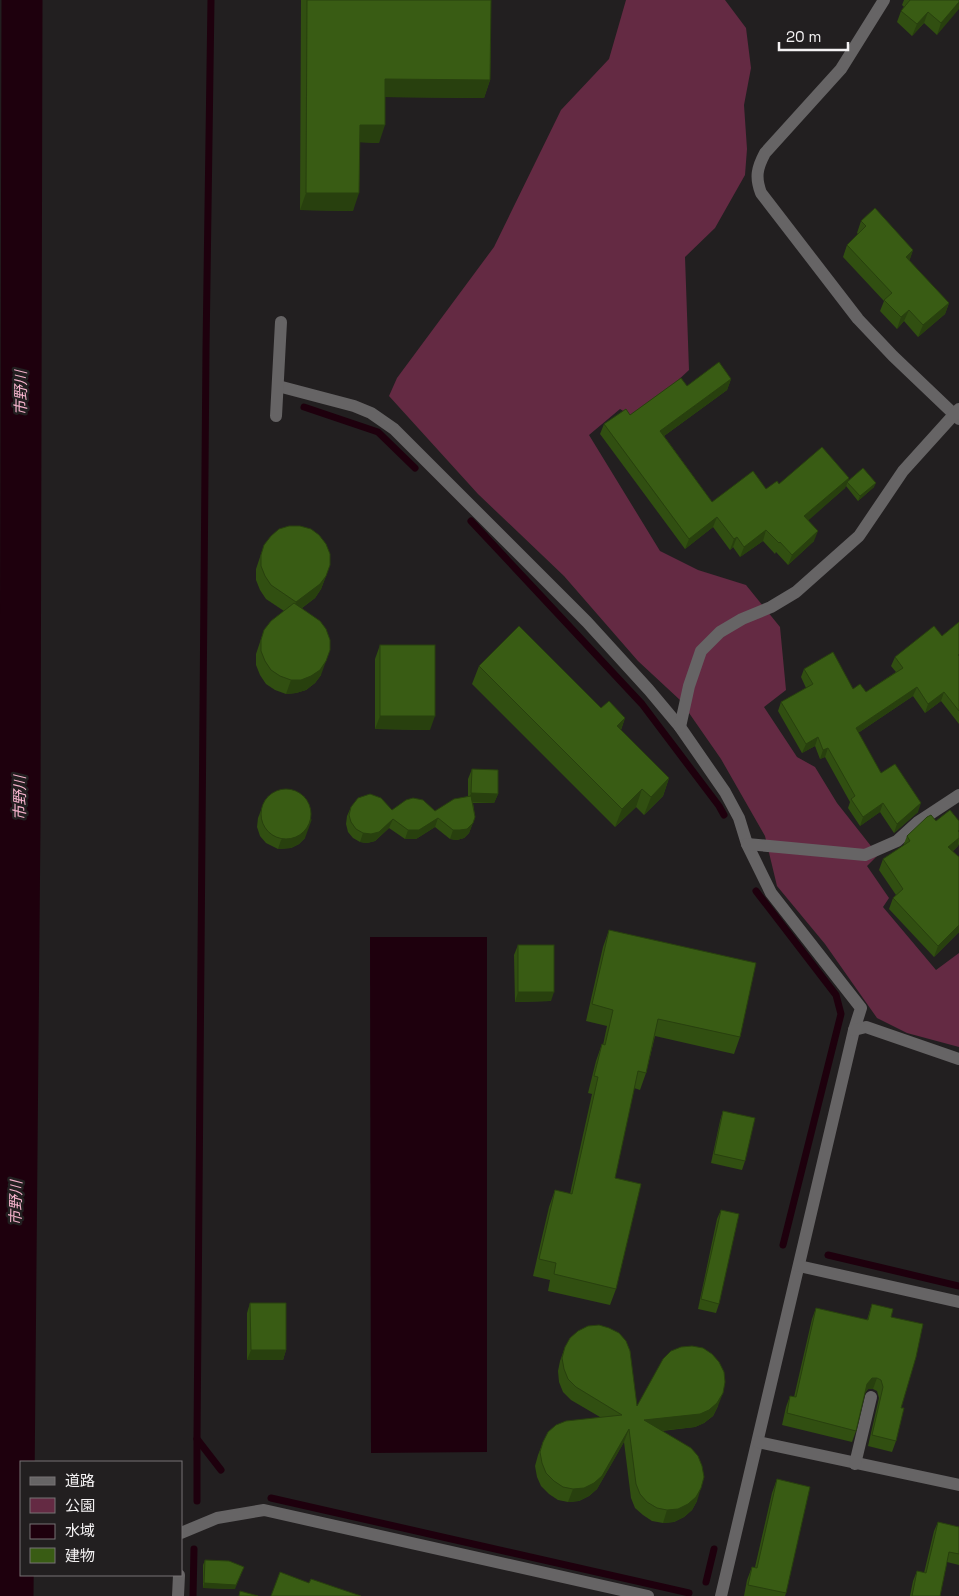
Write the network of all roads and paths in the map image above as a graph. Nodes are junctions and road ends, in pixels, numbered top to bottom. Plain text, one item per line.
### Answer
1 (884, 0) edge
2 (281, 322) dead end
3 (278, 386) junction
4 (957, 414) edge
5 (276, 416) dead end
6 (680, 727) junction
7 (959, 795) edge
8 (747, 844) junction
9 (854, 1030) junction
10 (959, 1059) edge
11 (799, 1266) junction
12 (959, 1302) edge
13 (870, 1397) edge
14 (758, 1442) junction
15 (855, 1464) junction
16 (959, 1485) edge
17 (182, 1533) edge
18 (179, 1576) edge
19 (178, 1596) edge
20 (648, 1596) edge
21 (722, 1596) edge

1 - 4 street
2 - 3 street
3 - 5 street
3 - 6 street
4 - 6 street
6 - 8 street
7 - 8 street
8 - 9 street
9 - 10 street
9 - 11 street
11 - 12 street
11 - 14 street
13 - 15 street
14 - 15 street
14 - 21 street
15 - 16 street
17 - 20 street
18 - 19 street

